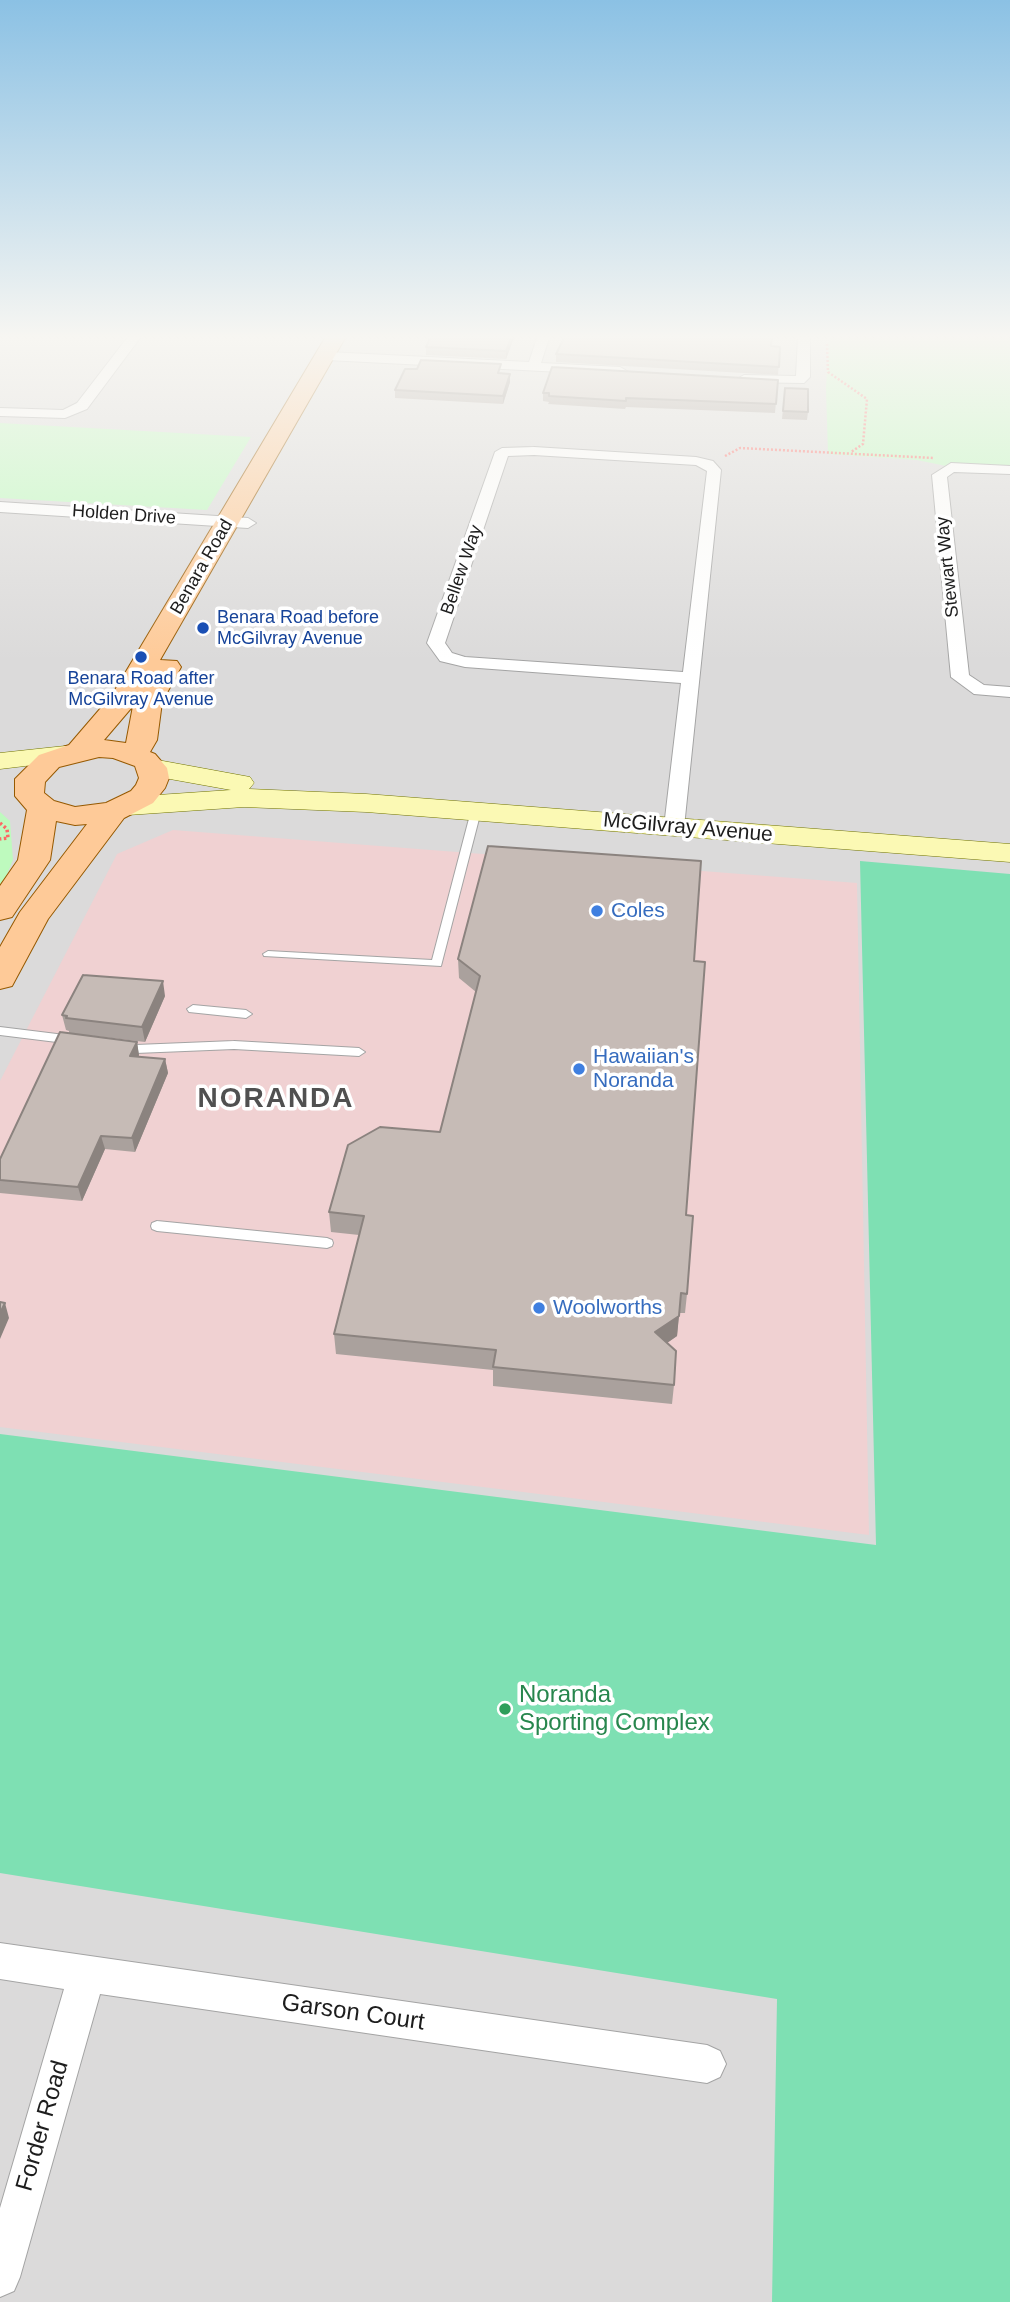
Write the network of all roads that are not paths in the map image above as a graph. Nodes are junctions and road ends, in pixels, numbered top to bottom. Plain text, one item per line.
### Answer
1 (284, 445) edge
2 (1010, 470) edge
3 (0, 507) edge
4 (238, 522) junction
5 (690, 678) junction
6 (1010, 692) edge
7 (72, 752) junction
8 (0, 761) edge
9 (143, 761) junction
10 (24, 794) edge
11 (366, 803) junction
12 (121, 808) junction
13 (476, 811) junction
14 (674, 827) junction
15 (1010, 853) edge
16 (0, 910) edge
17 (268, 954) dead end
18 (0, 978) edge
19 (193, 1009) dead end
20 (246, 1014) dead end
21 (0, 1031) edge
22 (85, 1042) edge
23 (110, 1045) edge
24 (359, 1052) dead end
25 (157, 1226) dead end
26 (327, 1243) dead end
27 (0, 1961) edge
28 (87, 1974) junction
29 (707, 2064) dead end
30 (0, 2277) edge

1 - 4 main road, Benara Road
2 - 6 street, Stewart Way
3 - 4 street, Holden Drive
4 - 7 main road, Benara Road
4 - 9 main road, Benara Road
5 - 5 street, Bellew Way
5 - 14 street
7 - 8 main road
7 - 9 main road
7 - 10 main road
9 - 11 main road, McGilvray Avenue
9 - 12 main road, Benara Road
10 - 12 main road
10 - 16 main road
11 - 12 main road, McGilvray Avenue
11 - 13 main road, McGilvray Avenue
12 - 18 main road
13 - 14 main road, McGilvray Avenue
13 - 17 lane
14 - 15 main road, McGilvray Avenue
19 - 20 lane
21 - 22 lane
23 - 24 lane
25 - 26 lane
27 - 28 street, Garson Court
28 - 29 street, Garson Court
28 - 30 street, Forder Road

